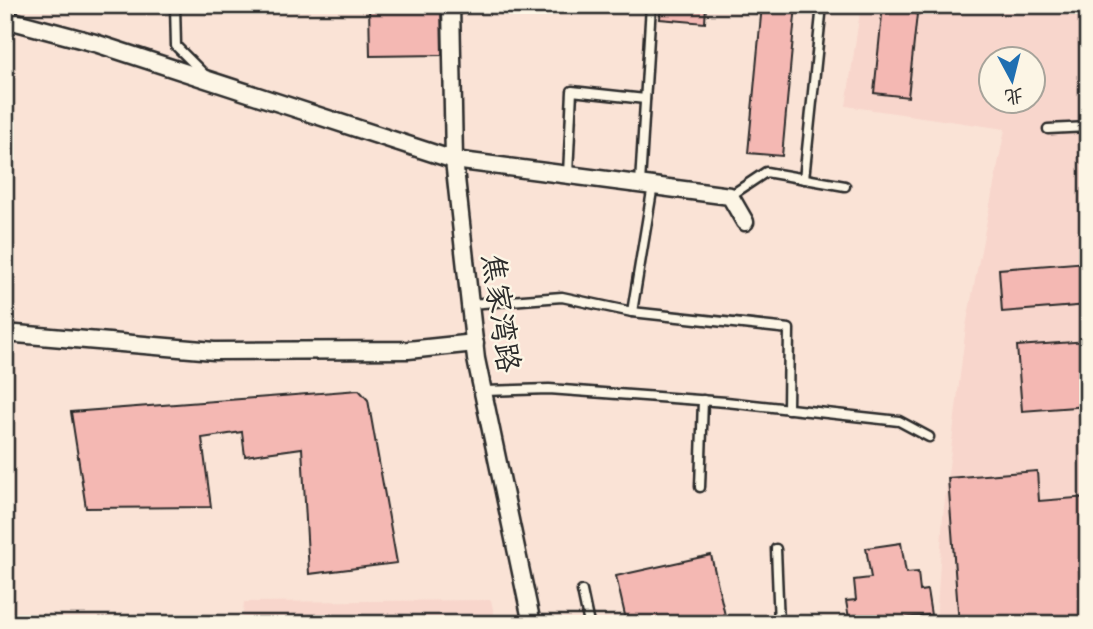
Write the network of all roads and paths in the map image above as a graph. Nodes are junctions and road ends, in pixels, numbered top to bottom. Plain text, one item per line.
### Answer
1 (175, 5) edge
2 (451, 5) edge
3 (651, 5) edge
4 (822, 5) edge
5 (5, 19) edge
6 (211, 80) junction
7 (645, 99) junction
8 (1088, 127) edge
9 (1048, 129) dead end
10 (454, 160) junction
11 (568, 174) junction
12 (804, 179) junction
13 (646, 184) junction
14 (845, 186) dead end
15 (730, 195) junction
16 (745, 222) dead end
17 (470, 304) junction
18 (632, 312) junction
19 (5, 333) edge
20 (475, 343) junction
21 (483, 391) junction
22 (703, 400) junction
23 (788, 409) junction
24 (929, 437) dead end
25 (700, 487) dead end
26 (776, 550) dead end
27 (582, 591) dead end
28 (532, 624) edge
29 (589, 624) edge
30 (779, 624) edge

1 - 6 lane
2 - 10 street, 焦家湾路
3 - 7 lane
4 - 12 lane
5 - 6 street
6 - 10 street
7 - 11 lane
7 - 13 lane
8 - 9 lane
10 - 11 street
10 - 17 street, 焦家湾路
11 - 13 street
12 - 14 lane
12 - 15 lane
13 - 15 street
13 - 18 lane
15 - 16 street
17 - 18 lane
17 - 20 street, 焦家湾路
18 - 23 lane
19 - 20 street
20 - 21 street, 焦家湾路
21 - 22 lane
21 - 28 street, 焦家湾路
22 - 23 lane
22 - 25 lane
23 - 24 lane
26 - 30 lane
27 - 29 lane

